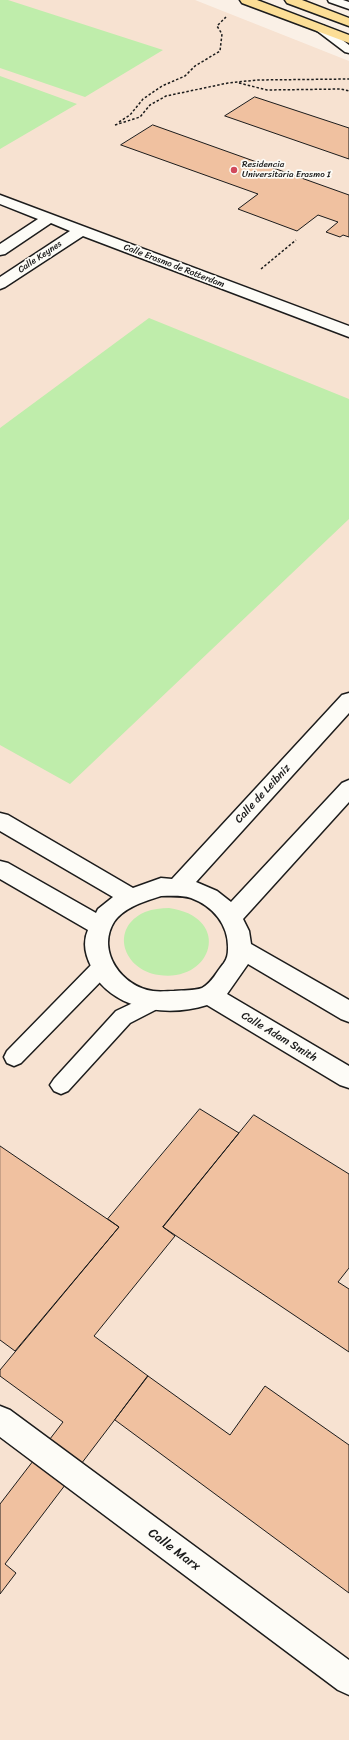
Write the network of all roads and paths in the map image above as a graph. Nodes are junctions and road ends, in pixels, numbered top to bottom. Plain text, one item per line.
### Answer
1 (246, 0) edge
2 (291, 0) edge
3 (333, 0) edge
4 (349, 6) edge
5 (230, 14) dead end
6 (349, 22) edge
7 (320, 28) junction
8 (349, 39) edge
9 (349, 50) edge
10 (349, 79) edge
11 (237, 82) junction
12 (349, 91) edge
13 (0, 199) edge
14 (49, 218) junction
15 (80, 230) junction
16 (296, 240) dead end
17 (0, 251) edge
18 (260, 269) dead end
19 (0, 284) edge
20 (349, 332) edge
21 (349, 700) edge
22 (349, 788) edge
23 (0, 820) edge
24 (0, 869) edge
25 (178, 887) junction
26 (129, 896) junction
27 (232, 916) junction
28 (99, 926) junction
29 (241, 950) junction
30 (101, 968) junction
31 (209, 995) junction
32 (154, 1001) junction
33 (349, 1012) edge
34 (14, 1057) dead end
35 (349, 1078) edge
36 (61, 1086) dead end
37 (0, 1420) edge
38 (349, 1679) edge

1 - 7 highway
2 - 6 highway
3 - 4 lane
5 - 11 path
7 - 8 highway
7 - 9 lane
10 - 11 path
11 - 12 path
13 - 14 street, Calle Erasmo de Rotterdam
14 - 15 street, Calle Erasmo de Rotterdam
14 - 17 street
15 - 19 street, Calle Keynes
15 - 20 street, Calle Erasmo de Rotterdam
16 - 18 path
21 - 25 street, Calle de Leibniz
22 - 27 street
23 - 26 street
24 - 28 street
25 - 26 street
25 - 27 street
26 - 28 street
27 - 29 street
28 - 30 street
29 - 31 street
29 - 33 street
30 - 32 street
30 - 34 lane
31 - 32 street
31 - 35 street, Calle Adam Smith
32 - 36 lane
37 - 38 street, Calle Marx

